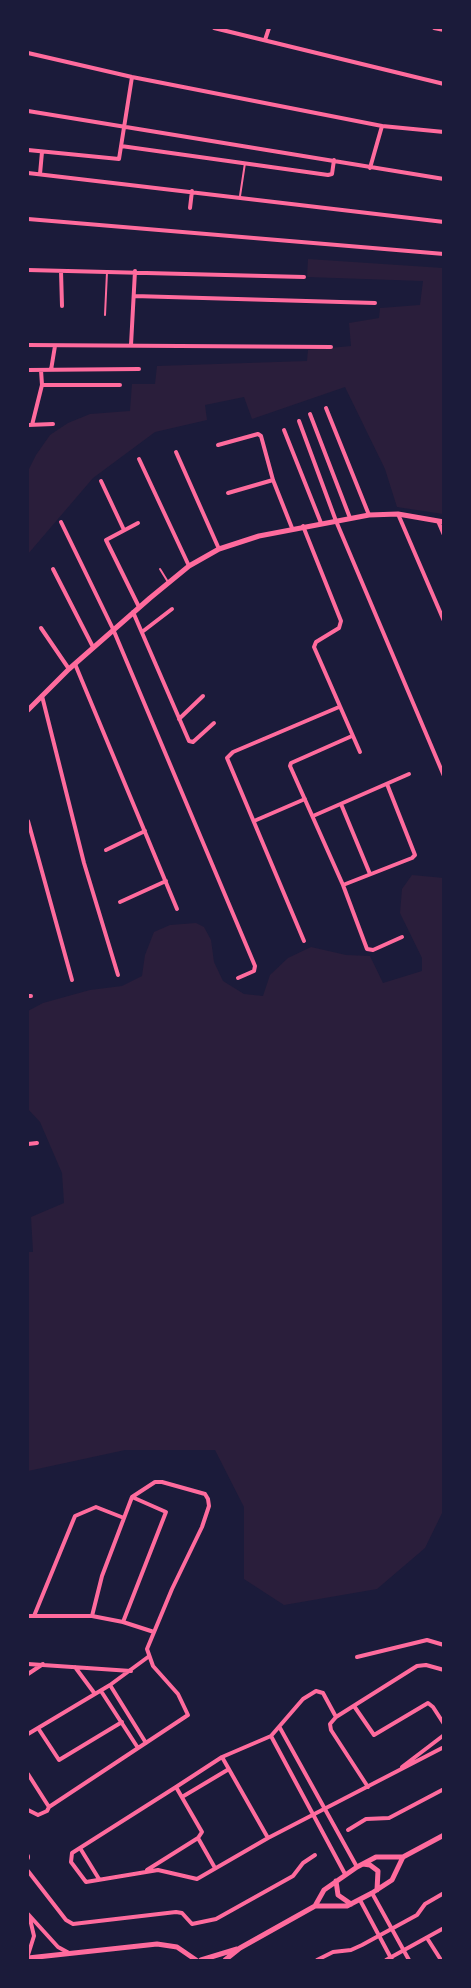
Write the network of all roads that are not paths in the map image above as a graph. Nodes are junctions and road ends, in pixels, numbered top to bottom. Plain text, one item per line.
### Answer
1 (214, 28) edge
2 (269, 28) edge
3 (434, 28) edge
4 (444, 30) edge
5 (265, 40) junction
6 (28, 53) edge
7 (132, 77) junction
8 (444, 84) edge
9 (28, 111) edge
10 (382, 126) junction
11 (124, 127) junction
12 (444, 132) edge
13 (121, 146) junction
14 (28, 150) edge
15 (42, 152) junction
16 (334, 160) junction
17 (245, 163) junction
18 (370, 168) junction
19 (28, 173) edge
20 (40, 174) junction
21 (444, 180) edge
22 (192, 191) junction
23 (240, 196) junction
24 (190, 208) dead end
25 (28, 219) edge
26 (444, 222) edge
27 (444, 254) edge
28 (28, 270) edge
29 (61, 271) junction
30 (108, 271) junction
31 (135, 271) junction
32 (304, 277) dead end
33 (134, 296) junction
34 (375, 303) dead end
35 (62, 306) dead end
36 (105, 315) dead end
37 (28, 345) edge
38 (131, 345) junction
39 (55, 346) junction
40 (331, 347) dead end
41 (28, 370) edge
42 (41, 370) junction
43 (51, 370) junction
44 (139, 370) dead end
45 (42, 384) junction
46 (120, 385) dead end
47 (326, 408) dead end
48 (310, 414) dead end
49 (298, 421) dead end
50 (53, 424) dead end
51 (30, 425) edge
52 (284, 430) dead end
53 (218, 445) dead end
54 (176, 452) dead end
55 (139, 459) dead end
56 (274, 480) junction
57 (101, 481) dead end
58 (228, 493) dead end
59 (369, 514) junction
60 (398, 514) junction
61 (350, 518) junction
62 (336, 521) junction
63 (441, 521) edge
64 (61, 522) dead end
65 (138, 523) dead end
66 (321, 523) junction
67 (303, 526) junction
68 (292, 528) junction
69 (124, 530) junction
70 (444, 535) edge
71 (219, 549) junction
72 (189, 566) junction
73 (53, 569) dead end
74 (160, 569) dead end
75 (168, 582) junction
76 (139, 607) junction
77 (172, 609) dead end
78 (132, 612) junction
79 (444, 620) edge
80 (41, 628) dead end
81 (113, 629) junction
82 (142, 632) junction
83 (93, 647) junction
84 (75, 664) junction
85 (69, 669) junction
86 (42, 696) junction
87 (203, 696) dead end
88 (339, 706) junction
89 (28, 710) edge
90 (179, 719) junction
91 (214, 723) dead end
92 (352, 736) junction
93 (360, 752) dead end
94 (409, 774) dead end
95 (444, 776) edge
96 (387, 784) junction
97 (305, 798) junction
98 (341, 804) junction
99 (313, 816) junction
100 (28, 821) edge
101 (254, 821) junction
102 (145, 831) junction
103 (106, 850) dead end
104 (370, 874) junction
105 (166, 881) junction
106 (343, 885) junction
107 (120, 902) dead end
108 (177, 908) dead end
109 (402, 937) dead end
110 (304, 941) dead end
111 (118, 975) dead end
112 (238, 978) dead end
113 (72, 980) dead end
114 (37, 1143) dead end
115 (28, 1144) edge
116 (132, 1497) junction
117 (124, 1518) junction
118 (28, 1616) edge
119 (34, 1616) junction
120 (92, 1616) junction
121 (123, 1622) junction
122 (154, 1632) junction
123 (444, 1645) edge
124 (148, 1657) junction
125 (357, 1657) dead end
126 (28, 1664) edge
127 (43, 1664) junction
128 (75, 1667) junction
129 (444, 1670) edge
130 (131, 1672) junction
131 (28, 1674) edge
132 (110, 1685) junction
133 (101, 1691) junction
134 (94, 1694) junction
135 (354, 1706) junction
136 (336, 1717) junction
137 (122, 1722) junction
138 (444, 1724) edge
139 (38, 1728) junction
140 (280, 1728) junction
141 (28, 1734) edge
142 (444, 1735) edge
143 (271, 1736) junction
144 (146, 1743) junction
145 (444, 1746) edge
146 (138, 1748) junction
147 (222, 1758) junction
148 (228, 1769) junction
149 (28, 1774) edge
150 (392, 1774) junction
151 (176, 1787) junction
152 (368, 1787) junction
153 (444, 1789) edge
154 (182, 1797) junction
155 (49, 1806) junction
156 (326, 1809) junction
157 (28, 1810) edge
158 (313, 1816) junction
159 (348, 1830) dead end
160 (444, 1835) edge
161 (198, 1838) junction
162 (268, 1838) junction
163 (80, 1848) junction
164 (315, 1855) dead end
165 (403, 1857) junction
166 (363, 1864) junction
167 (357, 1867) junction
168 (215, 1868) junction
169 (28, 1871) edge
170 (145, 1872) junction
171 (345, 1874) junction
172 (99, 1879) junction
173 (336, 1881) junction
174 (375, 1891) junction
175 (444, 1893) edge
176 (360, 1900) junction
177 (351, 1904) junction
178 (315, 1906) junction
179 (28, 1915) edge
180 (444, 1928) edge
181 (392, 1929) junction
182 (379, 1936) junction
183 (427, 1938) junction
184 (240, 1948) junction
185 (404, 1951) junction
186 (71, 1954) junction
187 (28, 1957) edge
188 (196, 1960) edge
189 (201, 1960) edge
190 (225, 1960) edge
191 (318, 1960) edge
192 (390, 1960) edge
193 (409, 1960) edge
194 (441, 1960) edge

1 - 5 street
2 - 5 street
3 - 4 street
5 - 8 street
6 - 7 street
7 - 10 street
7 - 11 street
9 - 11 street
10 - 12 street
10 - 18 street
11 - 13 street
11 - 16 street
13 - 15 street
13 - 17 street
14 - 15 street
15 - 20 street
16 - 17 street
16 - 18 street
17 - 23 lane
18 - 21 street
19 - 20 street
20 - 22 street
22 - 23 street
22 - 24 street
23 - 26 street
25 - 27 street
28 - 29 street
29 - 30 street
29 - 35 street
30 - 31 street
30 - 36 lane
31 - 32 street
31 - 33 street
33 - 34 street
33 - 38 street
37 - 39 street
38 - 39 street
38 - 40 street
39 - 43 street
41 - 42 street
42 - 43 street
42 - 45 street
43 - 44 street
45 - 46 street
45 - 51 street
47 - 59 street
48 - 61 street
49 - 62 street
50 - 51 street
52 - 66 street
53 - 56 street
54 - 71 street
55 - 72 street
56 - 58 street
56 - 68 street
57 - 69 street
59 - 60 street
59 - 61 street
60 - 63 street
60 - 79 street
61 - 62 street
62 - 66 street
62 - 95 street
63 - 70 street
64 - 81 street
65 - 69 street
66 - 67 street
67 - 68 street
67 - 88 street
68 - 71 street
69 - 76 street
71 - 72 street
72 - 75 street
73 - 83 street
74 - 75 lane
75 - 76 street
76 - 78 street
77 - 82 street
78 - 81 street
78 - 82 street
80 - 85 street
81 - 83 street
81 - 112 street
82 - 90 street
83 - 84 street
84 - 85 street
84 - 102 street
85 - 86 street
86 - 89 street
86 - 111 street
87 - 90 street
88 - 92 street
88 - 101 street
90 - 91 street
92 - 93 street
92 - 97 street
94 - 96 street
96 - 98 street
96 - 104 street
97 - 99 street
97 - 101 street
98 - 99 street
98 - 104 street
99 - 106 street
100 - 113 street
101 - 110 street
102 - 103 street
102 - 105 street
104 - 106 street
105 - 107 street
105 - 108 street
106 - 109 street
114 - 115 street
116 - 117 street
116 - 121 street
116 - 122 street
117 - 119 street
117 - 120 street
118 - 119 street
119 - 120 street
120 - 121 street
121 - 122 street
122 - 124 street
123 - 125 street
124 - 130 street
124 - 144 street
126 - 127 street
127 - 128 street
127 - 131 street
128 - 130 street
128 - 134 street
129 - 135 street
130 - 132 street
132 - 133 street
132 - 144 street
133 - 134 street
133 - 137 street
134 - 139 street
135 - 136 street
135 - 138 street
136 - 140 street
136 - 152 street
137 - 139 street
137 - 146 street
139 - 141 street
140 - 143 street
140 - 156 street
142 - 150 street
143 - 147 street
143 - 158 street
144 - 146 street
145 - 150 street
146 - 155 street
147 - 148 street
147 - 151 street
148 - 154 street
148 - 162 street
149 - 155 street
150 - 152 street
151 - 154 street
151 - 163 street
152 - 156 street
153 - 159 street
154 - 161 street
155 - 157 street
156 - 158 street
156 - 167 street
158 - 162 street
158 - 171 street
160 - 165 street
161 - 168 street
161 - 170 street
162 - 168 street
163 - 172 street
163 - 172 street
164 - 169 street
165 - 166 street
165 - 174 street
166 - 167 street
166 - 174 street
167 - 171 street
168 - 170 street
170 - 172 street
171 - 173 street
173 - 177 street
173 - 178 street
174 - 176 street
174 - 181 street
175 - 181 street
176 - 177 street
176 - 182 street
177 - 178 street
178 - 184 street
179 - 186 street
179 - 187 street
180 - 183 street
181 - 182 street
181 - 185 street
182 - 191 street
182 - 192 street
183 - 185 street
183 - 194 street
184 - 189 street
184 - 190 street
185 - 192 street
185 - 193 street
186 - 187 street
186 - 188 street

